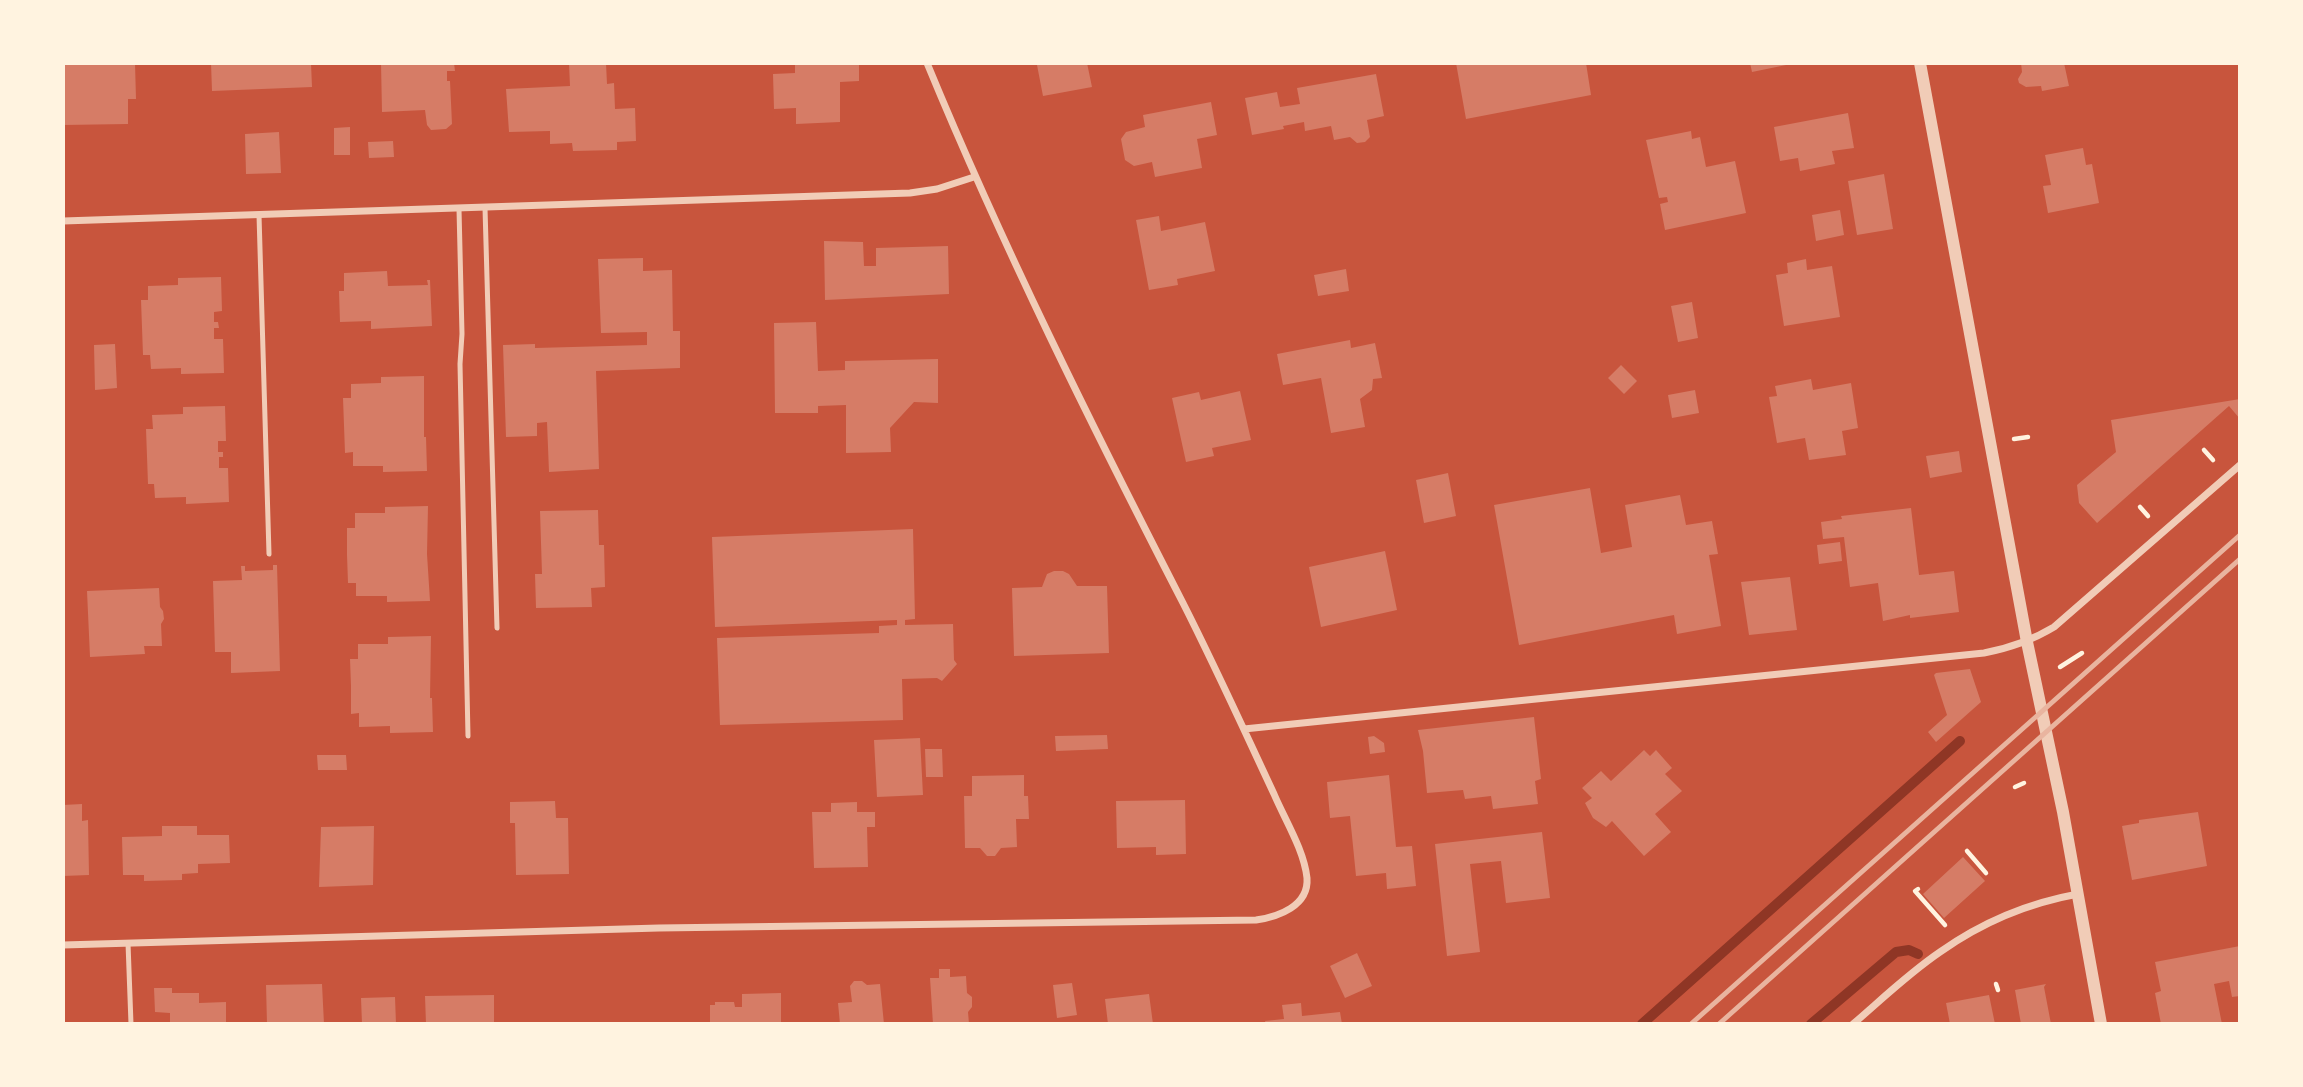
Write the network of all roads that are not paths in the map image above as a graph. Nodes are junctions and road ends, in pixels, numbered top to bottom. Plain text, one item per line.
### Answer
1 (927, 63) edge
2 (1920, 63) edge
3 (974, 177) junction
4 (485, 208) junction
5 (459, 209) junction
6 (259, 215) junction
7 (63, 221) edge
8 (2240, 465) edge
9 (269, 554) dead end
10 (497, 628) dead end
11 (2027, 642) junction
12 (1244, 729) junction
13 (468, 736) dead end
14 (2079, 894) junction
15 (128, 943) junction
16 (63, 945) edge
17 (131, 1024) edge
18 (1853, 1024) edge
19 (2101, 1024) edge

1 - 3 street
2 - 11 street
3 - 4 street
3 - 12 street
4 - 5 street
4 - 10 lane
5 - 6 street
5 - 13 lane
6 - 7 street
6 - 9 lane
8 - 11 street
11 - 12 street
11 - 14 street
12 - 15 street
14 - 18 street
14 - 19 street
15 - 16 street
15 - 17 lane

